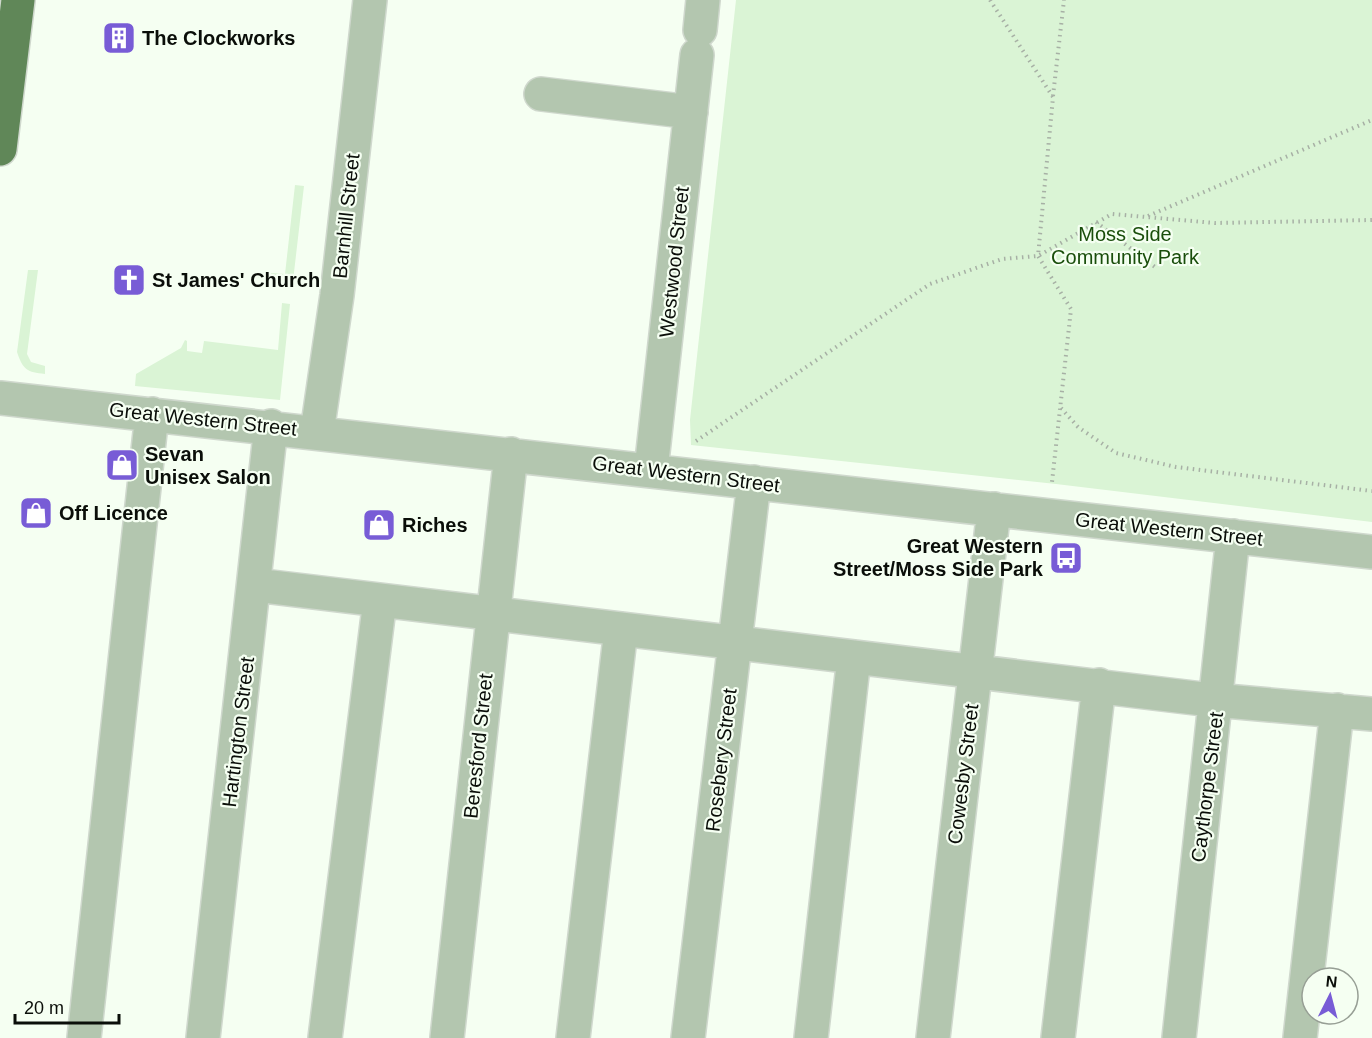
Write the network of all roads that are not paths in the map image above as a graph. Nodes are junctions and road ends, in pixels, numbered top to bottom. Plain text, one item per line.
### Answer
1 (18, 0) edge
2 (370, 0) edge
3 (700, 28) edge
4 (541, 94) dead end
5 (691, 112) junction
6 (0, 149) edge
7 (0, 398) edge
8 (152, 414) junction
9 (271, 426) junction
10 (317, 432) junction
11 (511, 454) junction
12 (651, 470) junction
13 (754, 482) junction
14 (994, 509) junction
15 (1233, 536) junction
16 (1372, 552) edge
17 (255, 585) junction
18 (380, 600) junction
19 (492, 616) junction
20 (621, 629) junction
21 (735, 643) junction
22 (854, 657) junction
23 (975, 670) junction
24 (1099, 685) junction
25 (1217, 700) junction
26 (1336, 710) junction
27 (1372, 714) edge
28 (84, 1038) edge
29 (203, 1038) edge
30 (325, 1038) edge
31 (447, 1038) edge
32 (573, 1038) edge
33 (688, 1038) edge
34 (811, 1038) edge
35 (933, 1038) edge
36 (1058, 1038) edge
37 (1179, 1038) edge
38 (1300, 1038) edge

1 - 6 highway
2 - 10 street, Barnhill Street
3 - 5 street, Westwood Street
4 - 5 street
5 - 12 street, Westwood Street
7 - 8 street, Great Western Street
8 - 9 street, Great Western Street
8 - 28 street
9 - 10 street, Great Western Street
9 - 17 street, Hartington Street
10 - 11 street, Great Western Street
11 - 12 street, Great Western Street
11 - 19 street, Beresford Street
12 - 13 street, Great Western Street
13 - 14 street, Great Western Street
13 - 21 street, Rosebery Street
14 - 15 street, Great Western Street
14 - 23 street, Cowesby Street
15 - 16 street, Great Western Street
15 - 25 street, Caythorpe Street
17 - 18 street
17 - 29 street, Hartington Street
18 - 19 street
18 - 30 street
19 - 20 street
19 - 31 street, Beresford Street
20 - 21 street
20 - 32 street
21 - 22 street
21 - 33 street, Rosebery Street
22 - 23 street
22 - 34 street
23 - 24 street
23 - 35 street, Cowesby Street
24 - 25 street
24 - 36 street
25 - 26 street
25 - 37 street, Caythorpe Street
26 - 27 street
26 - 38 street

